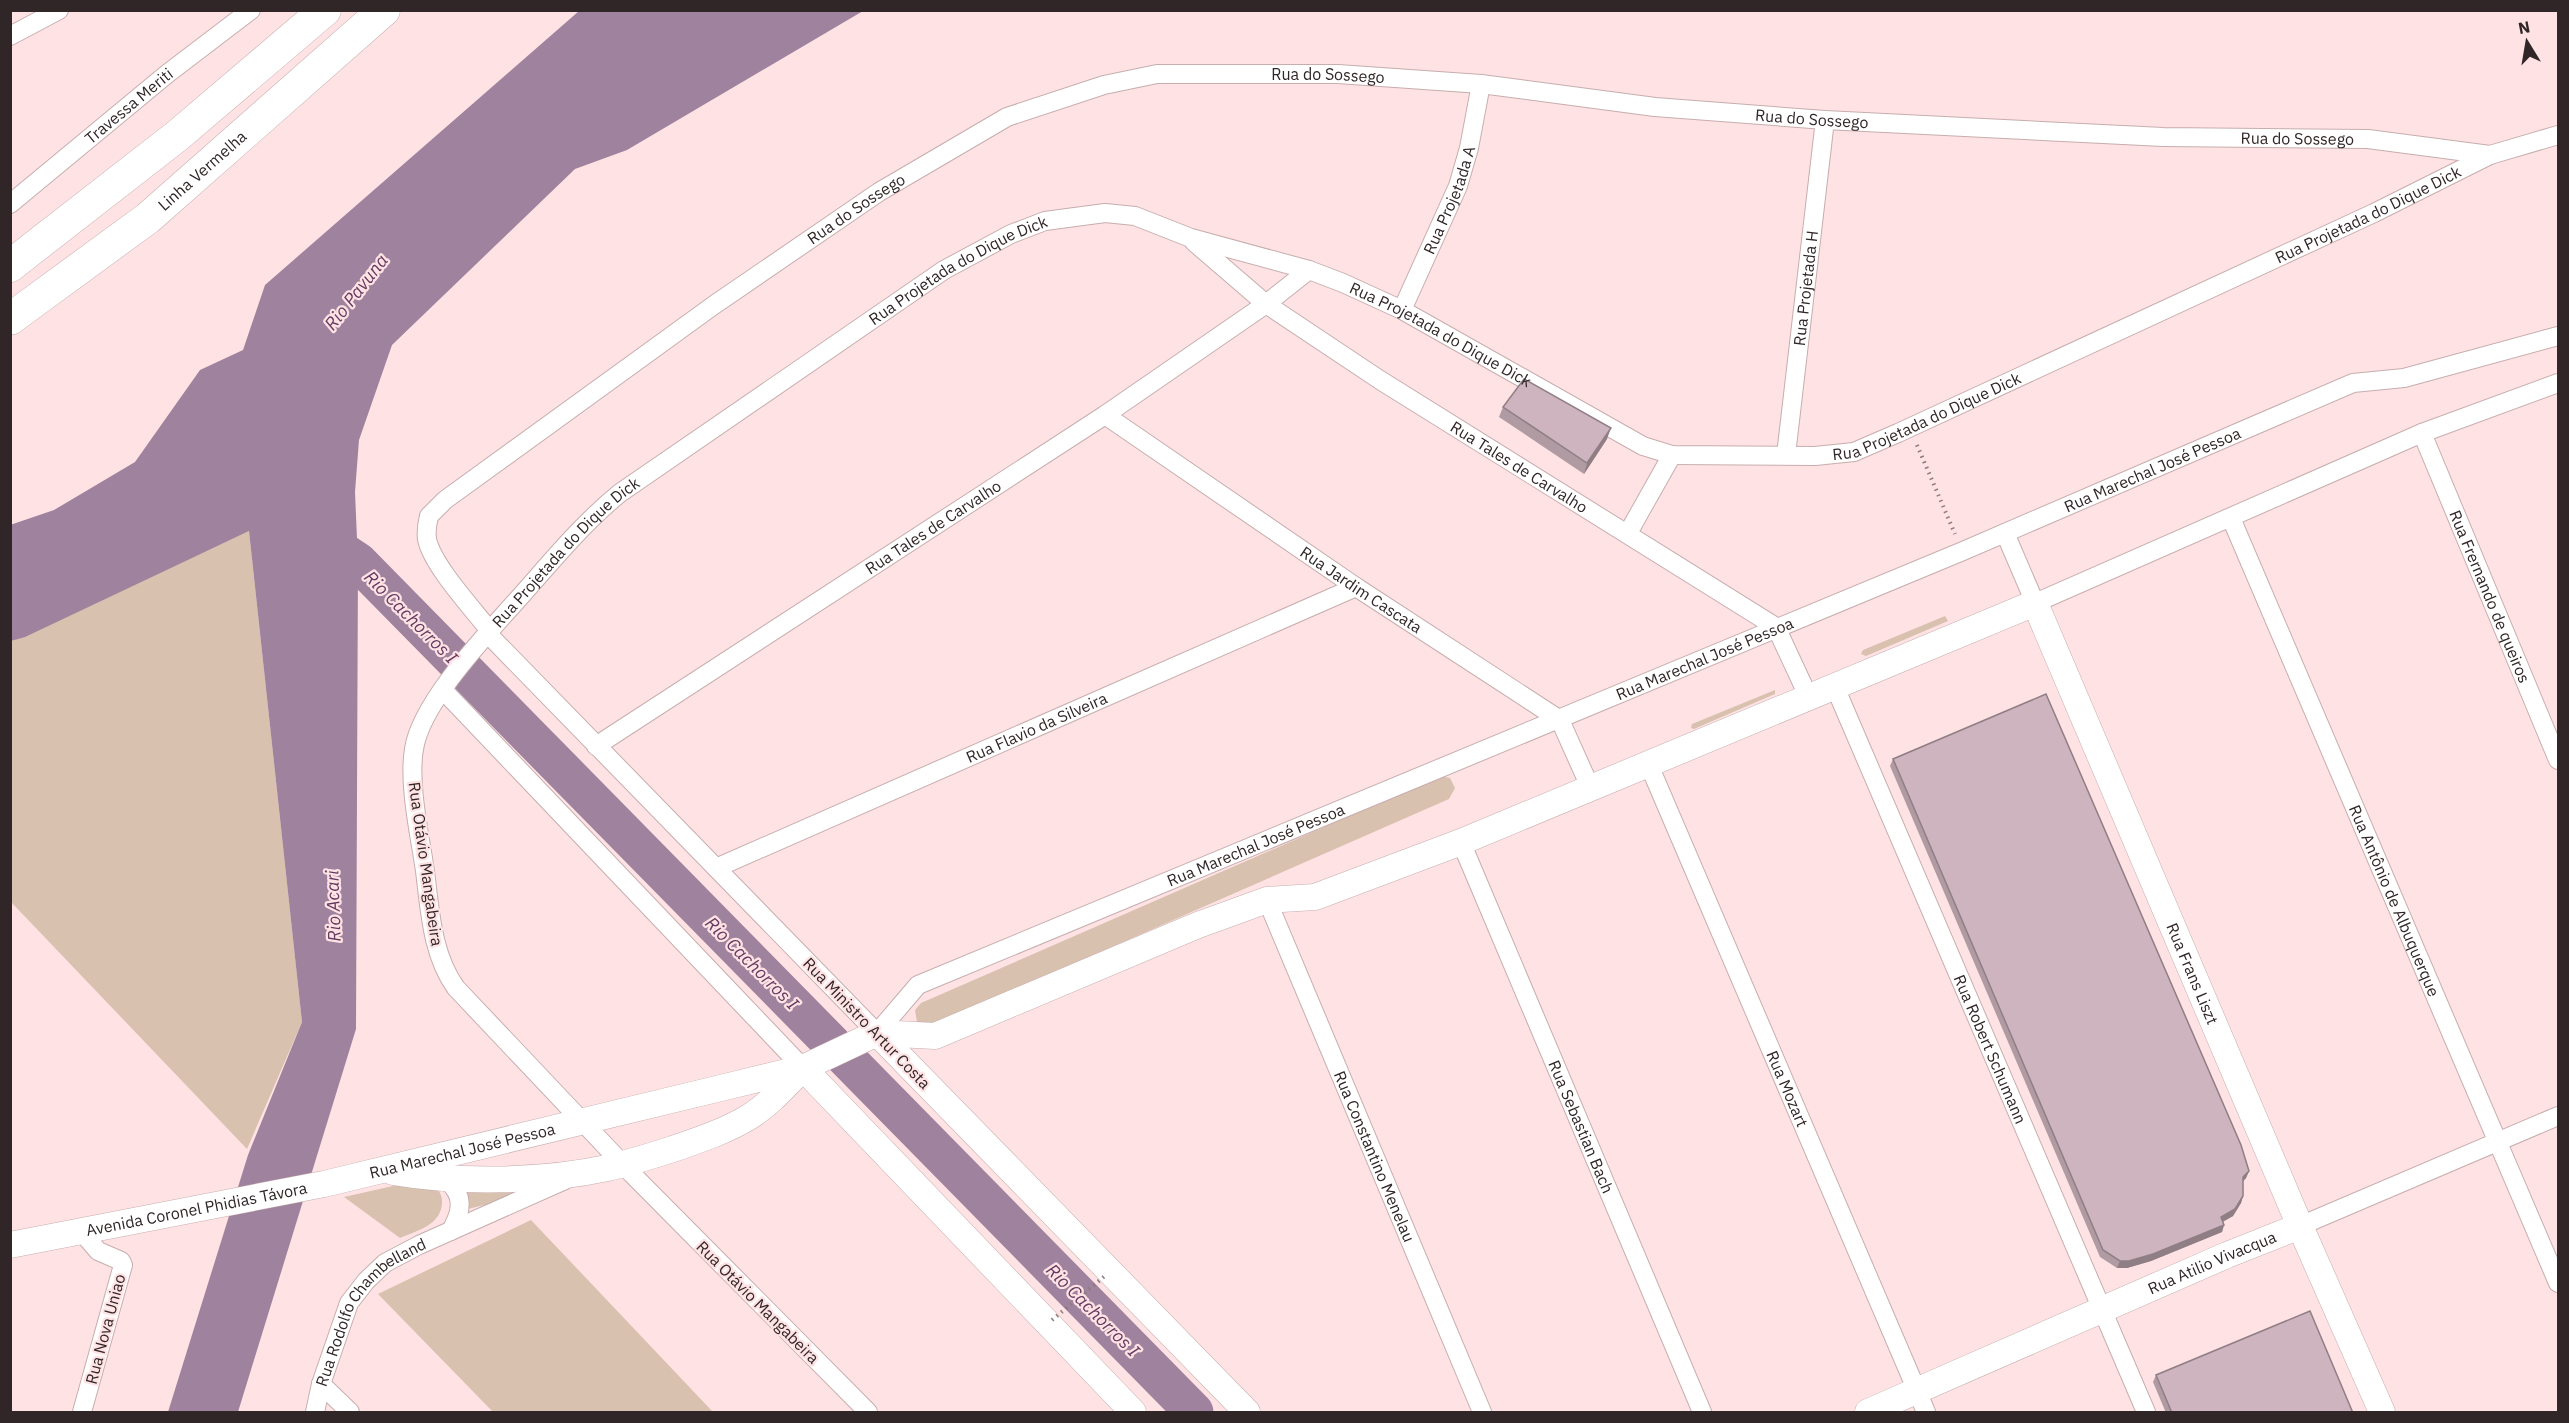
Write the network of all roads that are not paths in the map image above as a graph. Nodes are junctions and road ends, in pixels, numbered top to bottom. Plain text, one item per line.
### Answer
1 (59, 10) edge
2 (325, 10) edge
3 (384, 10) edge
4 (245, 12) edge
5 (10, 36) edge
6 (1481, 84) junction
7 (1825, 120) junction
8 (2559, 135) edge
9 (2490, 155) junction
10 (11, 201) edge
11 (1191, 238) junction
12 (10, 266) edge
13 (1309, 270) junction
14 (1266, 304) junction
15 (1402, 310) junction
16 (10, 320) edge
17 (2559, 336) edge
18 (2559, 382) edge
19 (1105, 415) junction
20 (2422, 433) junction
21 (1672, 455) junction
22 (1786, 455) junction
23 (2231, 518) junction
24 (1628, 533) junction
25 (2005, 533) junction
26 (1356, 587) junction
27 (2035, 603) junction
28 (1776, 627) junction
29 (489, 632) junction
30 (471, 652) joint
31 (447, 684) junction
32 (1834, 687) junction
33 (1809, 698) junction
34 (1560, 720) junction
35 (596, 746) junction
36 (2559, 760) edge
37 (1649, 765) junction
38 (1590, 787) junction
39 (1461, 842) junction
40 (716, 868) junction
41 (1267, 900) junction
42 (867, 1038) junction
43 (814, 1063) junction
44 (2559, 1116) edge
45 (582, 1121) junction
46 (2498, 1141) junction
47 (447, 1154) junction
48 (656, 1154) junction
49 (623, 1164) junction
50 (384, 1171) junction
51 (583, 1173) junction
52 (446, 1179) junction
53 (649, 1191) junction
54 (2300, 1226) junction
55 (81, 1231) junction
56 (451, 1231) junction
57 (10, 1245) edge
58 (2559, 1283) edge
59 (2102, 1310) junction
60 (321, 1384) junction
61 (1922, 1402) edge
62 (82, 1413) edge
63 (315, 1413) edge
64 (350, 1413) edge
65 (868, 1413) edge
66 (1133, 1413) edge
67 (1247, 1413) edge
68 (1482, 1413) edge
69 (1702, 1413) edge
70 (1868, 1413) edge
71 (2146, 1413) edge
72 (2382, 1413) edge

1 - 5 street
2 - 12 highway
3 - 16 highway, Linha Vermelha
4 - 10 street, Travessa Meriti
6 - 7 street, Rua do Sossego
6 - 15 street, Rua Projetada A
6 - 29 street, Rua do Sossego
7 - 9 street, Rua do Sossego
7 - 22 street, Rua Projetada H
8 - 9 street
9 - 22 street, Rua Projetada do Dique Dick
11 - 13 street, Rua Projetada do Dique Dick
11 - 14 street, Rua Tales de Carvalho
11 - 29 street, Rua Projetada do Dique Dick
13 - 14 street, Rua Tales de Carvalho
13 - 15 street, Rua Projetada do Dique Dick
14 - 19 street, Rua Tales de Carvalho
14 - 24 street, Rua Tales de Carvalho
15 - 21 street, Rua Projetada do Dique Dick
17 - 25 street, Rua Marechal José Pessoa
18 - 20 street, Rua Marechal José Pessoa
19 - 26 street, Rua Jardim Cascata
19 - 35 street, Rua Tales de Carvalho
20 - 23 street, Rua Marechal José Pessoa
20 - 36 street, Rua Frernando de queiros
21 - 22 street, Rua Projetada do Dique Dick
21 - 24 street
23 - 27 street, Rua Marechal José Pessoa
23 - 46 street, Rua Antônio de Albuquerque
24 - 28 street, Rua Tales de Carvalho
25 - 27 street, Rua Frans Liszt
25 - 28 street, Rua Marechal José Pessoa
26 - 34 street, Rua Jardim Cascata
26 - 40 street, Rua Flavio da Silveira
27 - 32 street, Rua Marechal José Pessoa
27 - 54 street, Rua Frans Liszt
28 - 33 street
28 - 34 street, Rua Marechal José Pessoa
29 - 30 street, Rua Projetada do Dique Dick
29 - 35 street, Rua Ministro Artur Costa
30 - 31 street, Rua Otávio Mangabeira
31 - 43 street
31 - 45 street, Rua Otávio Mangabeira
32 - 33 street, Rua Marechal José Pessoa
32 - 59 street, Rua Robert Schumann
33 - 37 street, Rua Marechal José Pessoa
34 - 38 street
34 - 42 street, Rua Marechal José Pessoa
35 - 40 street, Rua Ministro Artur Costa
37 - 38 street, Rua Marechal José Pessoa
37 - 61 street, Rua Mozart
38 - 39 street, Rua Marechal José Pessoa
39 - 41 street, Rua Marechal José Pessoa
39 - 69 street, Rua Sebastian Bach
40 - 42 street, Rua Ministro Artur Costa
41 - 42 street, Rua Marechal José Pessoa
41 - 68 street, Rua Constantino Menelau
42 - 43 street, Rua Marechal José Pessoa
42 - 67 street, Rua Ministro Artur Costa
43 - 45 street, Rua Marechal José Pessoa
43 - 48 street, Rua Marechal José Pessoa
43 - 66 street
44 - 46 street, Rua Atilio Vivacqua
45 - 47 street, Rua Marechal José Pessoa
45 - 49 street, Rua Otávio Mangabeira
46 - 54 street, Rua Atilio Vivacqua
46 - 58 street, Rua Antônio de Albuquerque
47 - 50 street, Rua Marechal José Pessoa
47 - 52 street
48 - 49 street, Rua Marechal José Pessoa
48 - 53 street
49 - 51 street, Rua Marechal José Pessoa
49 - 53 street, Rua Otávio Mangabeira
50 - 52 street, Rua Marechal José Pessoa
50 - 55 street, Avenida Coronel Phidias Távora
51 - 52 street, Rua Marechal José Pessoa
51 - 56 street, Rua Rodolfo Chambelland
52 - 56 street, Rua Rodolfo Chambelland
53 - 65 street, Rua Otávio Mangabeira
54 - 59 street, Rua Atilio Vivacqua
54 - 72 street, Rua Frans Liszt
55 - 57 street, Avenida Coronel Phidias Távora
55 - 62 street, Rua Nova Uniao
56 - 60 street, Rua Rodolfo Chambelland
59 - 61 street, Rua Atilio Vivacqua
59 - 71 street, Rua Robert Schumann
60 - 63 street, Rua Rodolfo Chambelland
60 - 64 street
61 - 70 street, Rua Atilio Vivacqua

